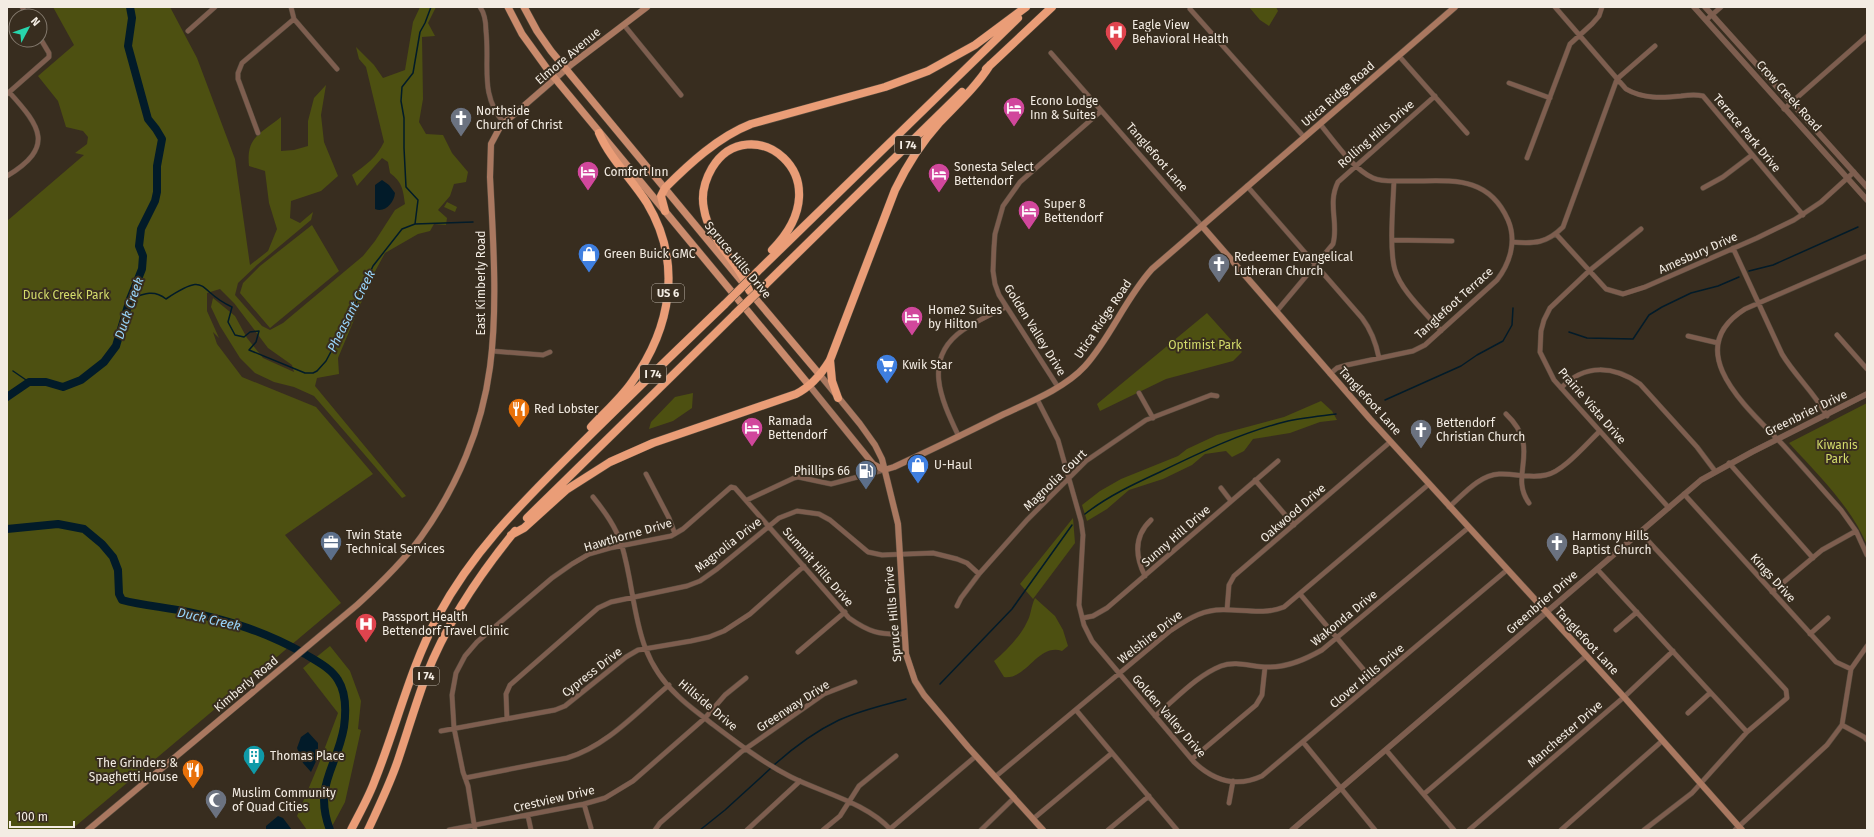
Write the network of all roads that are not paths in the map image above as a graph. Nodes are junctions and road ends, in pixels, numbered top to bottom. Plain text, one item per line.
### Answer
1 (205, 7) edge
2 (215, 7) edge
3 (291, 7) edge
4 (480, 7) edge
5 (508, 7) edge
6 (524, 7) edge
7 (647, 7) edge
8 (1026, 7) edge
9 (1031, 7) edge
10 (1052, 7) edge
11 (1455, 7) edge
12 (1556, 7) edge
13 (1602, 7) edge
14 (1694, 7) edge
15 (1705, 7) edge
16 (1721, 7) edge
17 (1190, 9) dead end
18 (208, 13) junction
19 (1712, 15) junction
20 (294, 19) junction
21 (1706, 20) junction
22 (624, 25) junction
23 (188, 31) dead end
24 (1580, 36) junction
25 (1867, 36) edge
26 (1655, 46) dead end
27 (46, 48) edge
28 (1051, 53) dead end
29 (1399, 56) junction
30 (990, 65) junction
31 (337, 69) dead end
32 (566, 70) junction
33 (1617, 79) junction
34 (556, 80) junction
35 (1509, 83) dead end
36 (8, 93) edge
37 (681, 95) dead end
38 (1434, 96) junction
39 (1550, 98) junction
40 (1791, 103) junction
41 (1784, 109) junction
42 (1101, 111) junction
43 (504, 123) junction
44 (1320, 124) junction
45 (258, 133) dead end
46 (599, 133) junction
47 (1467, 133) dead end
48 (1304, 137) junction
49 (1752, 155) junction
50 (1527, 158) dead end
51 (1355, 164) junction
52 (1854, 172) junction
53 (7, 176) edge
54 (1847, 178) junction
55 (1394, 181) junction
56 (1247, 186) junction
57 (1867, 187) edge
58 (665, 188) junction
59 (1703, 188) dead end
60 (1867, 200) edge
61 (665, 211) junction
62 (1803, 214) junction
63 (1202, 226) junction
64 (1641, 229) dead end
65 (1556, 234) junction
66 (1393, 240) junction
67 (1452, 241) dead end
68 (1512, 242) junction
69 (1733, 248) junction
70 (1867, 256) edge
71 (1316, 264) junction
72 (755, 271) junction
73 (1589, 271) junction
74 (746, 288) junction
75 (1758, 304) junction
76 (1006, 307) junction
77 (1276, 312) junction
78 (1441, 331) junction
79 (1837, 334) dead end
80 (1688, 336) dead end
81 (1718, 343) junction
82 (492, 350) junction
83 (550, 352) dead end
84 (1379, 358) junction
85 (830, 360) junction
86 (1867, 369) edge
87 (1330, 374) junction
88 (820, 375) junction
89 (809, 385) junction
90 (1058, 387) junction
91 (1561, 388) junction
92 (1138, 393) dead end
93 (1867, 394) edge
94 (1217, 396) dead end
95 (838, 398) junction
96 (1037, 399) junction
97 (1506, 414) dead end
98 (1827, 416) junction
99 (1153, 418) junction
100 (1600, 431) junction
101 (959, 437) junction
102 (1777, 439) junction
103 (1390, 442) junction
104 (581, 444) junction
105 (1278, 461) dead end
106 (1729, 464) junction
107 (884, 470) junction
108 (1714, 471) junction
109 (646, 474) dead end
110 (1522, 476) junction
111 (1069, 478) junction
112 (1255, 480) junction
113 (1429, 484) junction
114 (731, 488) joint
115 (1221, 488) dead end
116 (1684, 494) junction
117 (593, 497) dead end
118 (747, 500) junction
119 (1231, 501) junction
120 (1529, 503) dead end
121 (1449, 507) junction
122 (1669, 508) junction
123 (1151, 520) dead end
124 (1294, 525) junction
125 (769, 526) junction
126 (1468, 528) junction
127 (1856, 530) junction
128 (1640, 532) junction
129 (675, 534) junction
130 (511, 535) junction
131 (622, 546) junction
132 (412, 549) joint
133 (899, 554) junction
134 (1867, 555) edge
135 (1813, 558) junction
136 (804, 566) junction
137 (1597, 569) junction
138 (1507, 570) junction
139 (979, 574) junction
140 (1145, 576) junction
141 (1772, 592) junction
142 (1300, 594) junction
143 (632, 597) junction
144 (957, 606) dead end
145 (1227, 610) junction
146 (845, 612) junction
147 (1637, 612) junction
148 (1546, 613) junction
149 (1083, 618) junction
150 (1828, 618) dead end
151 (1616, 630) dead end
152 (904, 634) junction
153 (1810, 634) junction
154 (1337, 638) junction
155 (1867, 646) edge
156 (645, 649) junction
157 (1673, 651) junction
158 (798, 652) dead end
159 (1586, 656) junction
160 (1265, 667) junction
161 (1851, 670) junction
162 (1119, 674) junction
163 (746, 678) dead end
164 (855, 682) dead end
165 (1374, 682) junction
166 (669, 686) junction
167 (1710, 692) junction
168 (1624, 697) junction
169 (1076, 710) junction
170 (1688, 713) dead end
171 (1155, 716) junction
172 (705, 718) junction
173 (507, 719) junction
174 (1842, 725) junction
175 (454, 728) junction
176 (440, 731) dead end
177 (1747, 732) junction
178 (1867, 740) edge
179 (1303, 742) junction
180 (1662, 742) junction
181 (746, 749) junction
182 (1386, 750) junction
183 (1112, 753) junction
184 (896, 756) dead end
185 (976, 756) junction
186 (1192, 760) junction
187 (995, 777) junction
188 (465, 778) junction
189 (1233, 781) junction
190 (800, 782) junction
191 (1700, 784) junction
192 (1341, 788) junction
193 (1424, 794) junction
194 (1148, 796) junction
195 (1014, 798) junction
196 (848, 802) junction
197 (1229, 803) dead end
198 (584, 804) junction
199 (528, 816) junction
200 (1033, 819) junction
201 (475, 828) edge
202 (591, 828) dead end
203 (891, 829) edge
204 (1738, 829) edge
205 (88, 830) edge
206 (351, 830) edge
207 (368, 830) edge
208 (449, 830) edge
209 (531, 830) edge
210 (655, 830) edge
211 (747, 830) edge
212 (823, 830) edge
213 (981, 830) edge
214 (1043, 830) edge
215 (1108, 830) edge
216 (1177, 830) edge
217 (1292, 830) edge
218 (1376, 830) edge
219 (1454, 830) edge
220 (1469, 830) edge
221 (1561, 830) edge
222 (1644, 830) edge

1 - 18 street
2 - 18 street
3 - 20 street
4 - 43 street
5 - 34 main road, US 6
6 - 32 main road
7 - 22 main road, Elmore Avenue
8 - 58 highway
9 - 72 highway, I 74
10 - 30 highway, I 74
11 - 29 main road, Utica Ridge Road
12 - 24 street, Terrace Park Drive
13 - 24 street
14 - 21 street, Crow Creek Road
15 - 19 street, Crow Creek Road
16 - 19 street
17 - 48 street
18 - 23 street
19 - 21 street
19 - 40 street, Crow Creek Road
20 - 31 street
20 - 45 street
21 - 41 street, Crow Creek Road
22 - 32 main road, Elmore Avenue
22 - 37 street
24 - 33 street, Terrace Park Drive
24 - 39 street
25 - 40 street
26 - 33 street
27 - 36 street
28 - 42 street, Tanglefoot Lane
29 - 38 street
29 - 44 main road, Utica Ridge Road
30 - 85 highway
30 - 130 highway, I 74, bridge
32 - 34 main road, Elmore Avenue
32 - 58 main road, Spruce Hills Drive
33 - 49 street, Terrace Park Drive
33 - 65 street
34 - 43 main road, Elmore Avenue
34 - 46 main road, Spruce Hills Drive / US 6
35 - 39 street
36 - 53 street
38 - 47 street
38 - 51 street, Rolling Hills Drive
39 - 50 street
40 - 41 street
40 - 52 street, Crow Creek Road
41 - 54 street, Crow Creek Road
42 - 63 street, Tanglefoot Lane
42 - 76 street, Golden Valley Drive
43 - 82 main road, East Kimberly Road
44 - 48 main road, Utica Ridge Road
44 - 51 street, Tanglefoot Terrace
46 - 61 main road, Spruce Hills Drive
46 - 104 highway, US 6
48 - 56 main road, Utica Ridge Road
49 - 59 street
49 - 62 street, Terrace Park Drive
51 - 55 street, Tanglefoot Terrace
51 - 71 street, Rolling Hills Drive
52 - 54 street, Amesbury Drive
52 - 57 street, Crow Creek Road
54 - 60 street, Crow Creek Road
54 - 62 street, Amesbury Drive
55 - 66 street
55 - 68 street, Tanglefoot Terrace
56 - 63 main road, Utica Ridge Road
56 - 71 street
58 - 61 highway
58 - 74 main road, Spruce Hills Drive
61 - 89 main road, Spruce Hills Drive
62 - 69 street, Amesbury Drive
63 - 77 main road, Tanglefoot Lane
63 - 90 main road, Utica Ridge Road
64 - 73 street, Prairie Vista Drive
65 - 68 street
65 - 73 street, Amesbury Drive
66 - 67 street
66 - 78 street
68 - 78 street, Tanglefoot Terrace
69 - 73 street, Amesbury Drive
69 - 75 street
70 - 75 street
71 - 77 street, Rolling Hills Drive
71 - 84 street
72 - 74 highway, I 74, bridge
72 - 74 highway
73 - 91 street, Prairie Vista Drive
74 - 88 main road, Spruce Hills Drive
74 - 104 highway, I 74, bridge
75 - 81 street
75 - 98 street
76 - 90 street, Golden Valley Drive
76 - 101 street
77 - 87 main road, Tanglefoot Lane
78 - 84 street, Tanglefoot Terrace
79 - 86 street
80 - 81 street
81 - 102 street
82 - 83 street
82 - 132 main road, East Kimberly Road
84 - 87 street, Tanglefoot Terrace
85 - 88 highway
85 - 95 highway
87 - 103 main road, Tanglefoot Lane
88 - 89 highway
88 - 95 main road, Spruce Hills Drive
89 - 107 main road, Spruce Hills Drive
89 - 130 highway
90 - 96 main road, Utica Ridge Road
91 - 100 street, Prairie Vista Drive
91 - 108 street
92 - 99 street
93 - 98 street, Greenbrier Drive
94 - 99 street, Magnolia Court
95 - 107 main road, Spruce Hills Drive
96 - 101 main road, Utica Ridge Road
96 - 111 street, Golden Valley Drive
97 - 110 street
98 - 102 street, Greenbrier Drive
99 - 111 street, Magnolia Court
100 - 110 street
100 - 122 street, Prairie Vista Drive
101 - 107 main road, Utica Ridge Road
102 - 106 street, Greenbrier Drive
102 - 127 street
103 - 113 main road, Tanglefoot Lane
103 - 124 street, Oakwood Drive
104 - 206 highway, I 74
105 - 112 street, Sunny Hill Drive
106 - 108 street, Greenbrier Drive
106 - 135 street
107 - 118 street, Utica Ridge Road
107 - 133 main road, Spruce Hills Drive
108 - 116 street, Greenbrier Drive
109 - 129 street
110 - 120 street
110 - 121 street
111 - 139 street, Magnolia Court
111 - 149 street, Golden Valley Drive
112 - 119 street, Sunny Hill Drive
112 - 124 street
113 - 121 main road, Tanglefoot Lane
113 - 142 street, Welshire Drive
114 - 118 street, Summit Hills Drive
114 - 129 street, Hawthorne Drive
115 - 119 street
116 - 122 street, Greenbrier Drive
116 - 141 street, Kings Drive
117 - 131 street, Hillside Drive
118 - 125 street, Summit Hills Drive
119 - 140 street, Sunny Hill Drive
121 - 126 main road, Tanglefoot Lane
122 - 128 street, Greenbrier Drive
123 - 140 street
124 - 145 street, Oakwood Drive
125 - 133 street, Magnolia Drive
125 - 136 street, Summit Hills Drive
125 - 143 street, Magnolia Drive
126 - 138 main road, Tanglefoot Lane
126 - 154 street, Wakonda Drive
127 - 134 street
127 - 135 street
128 - 137 street, Greenbrier Drive
128 - 177 street
129 - 131 street, Hawthorne Drive
130 - 207 highway, I 74
131 - 143 street, Hillside Drive
131 - 175 street, Hawthorne Drive
132 - 205 main road, Kimberly Road
133 - 139 street, Magnolia Drive
133 - 152 main road, Spruce Hills Drive
135 - 141 street
136 - 146 street, Summit Hills Drive
136 - 156 street, Cypress Drive
137 - 147 street
137 - 148 street, Greenbrier Drive
138 - 148 main road, Tanglefoot Lane
138 - 165 street, Clover Hills Drive
139 - 144 street, Magnolia Court
140 - 149 street, Sunny Hill Drive
141 - 153 street, Kings Drive
142 - 145 street, Welshire Drive
142 - 154 street
143 - 156 street, Hillside Drive
143 - 173 street, Magnolia Drive
145 - 162 street, Welshire Drive
146 - 152 street, Summit Hills Drive
146 - 158 street
147 - 151 street
147 - 157 street
148 - 159 main road, Tanglefoot Lane
148 - 182 street, Greenbrier Drive
149 - 162 street, Golden Valley Drive
150 - 153 street
152 - 185 main road, Spruce Hills Drive
153 - 161 street, Kings Drive
154 - 160 street, Wakonda Drive
154 - 165 street
155 - 161 street
156 - 166 street, Hillside Drive
156 - 173 street, Cypress Drive
157 - 167 street
157 - 168 street, Manchester Drive
159 - 168 main road, Tanglefoot Lane
159 - 193 street
160 - 171 street, Wakonda Drive
160 - 186 street
161 - 174 street
162 - 169 street, Welshire Drive
162 - 171 street, Golden Valley Drive
163 - 172 street, Crestview Drive
164 - 181 street, Greenway Drive
165 - 179 street, Clover Hills Drive
166 - 172 street, Hillside Drive
166 - 188 street
167 - 170 street
167 - 177 street
168 - 180 main road, Tanglefoot Lane
168 - 220 street, Manchester Drive
169 - 183 street
169 - 187 street, Welshire Drive
171 - 186 street, Golden Valley Drive
172 - 181 street, Hillside Drive
172 - 198 street, Crestview Drive
173 - 175 street, Cypress Drive
174 - 178 street
174 - 204 street
175 - 176 street, Cypress Drive
175 - 188 street, Hawthorne Drive
177 - 191 street
179 - 189 street, Clover Hills Drive
179 - 192 street
180 - 191 main road, Tanglefoot Lane
180 - 221 street
181 - 190 street, Hillside Drive
181 - 210 street, Greenway Drive
182 - 192 street, Greenbrier Drive
182 - 193 street
183 - 194 street
183 - 200 street
184 - 196 street
185 - 187 main road, Spruce Hills Drive
185 - 203 street
186 - 189 street, Golden Valley Drive
187 - 195 main road, Spruce Hills Drive
188 - 201 street, Hawthorne Drive
189 - 197 street
190 - 196 street, Hillside Drive
190 - 211 street
191 - 204 main road, Tanglefoot Lane
191 - 222 street
192 - 217 street, Greenbrier Drive
192 - 218 street
193 - 219 street
194 - 215 street
194 - 216 street
195 - 200 main road, Spruce Hills Drive
195 - 213 street
196 - 203 street, Hillside Drive
196 - 212 street
198 - 199 street, Crestview Drive
198 - 202 street
199 - 201 street, Crestview Drive
199 - 209 street
200 - 214 main road, Spruce Hills Drive
201 - 208 street, Crestview Drive

